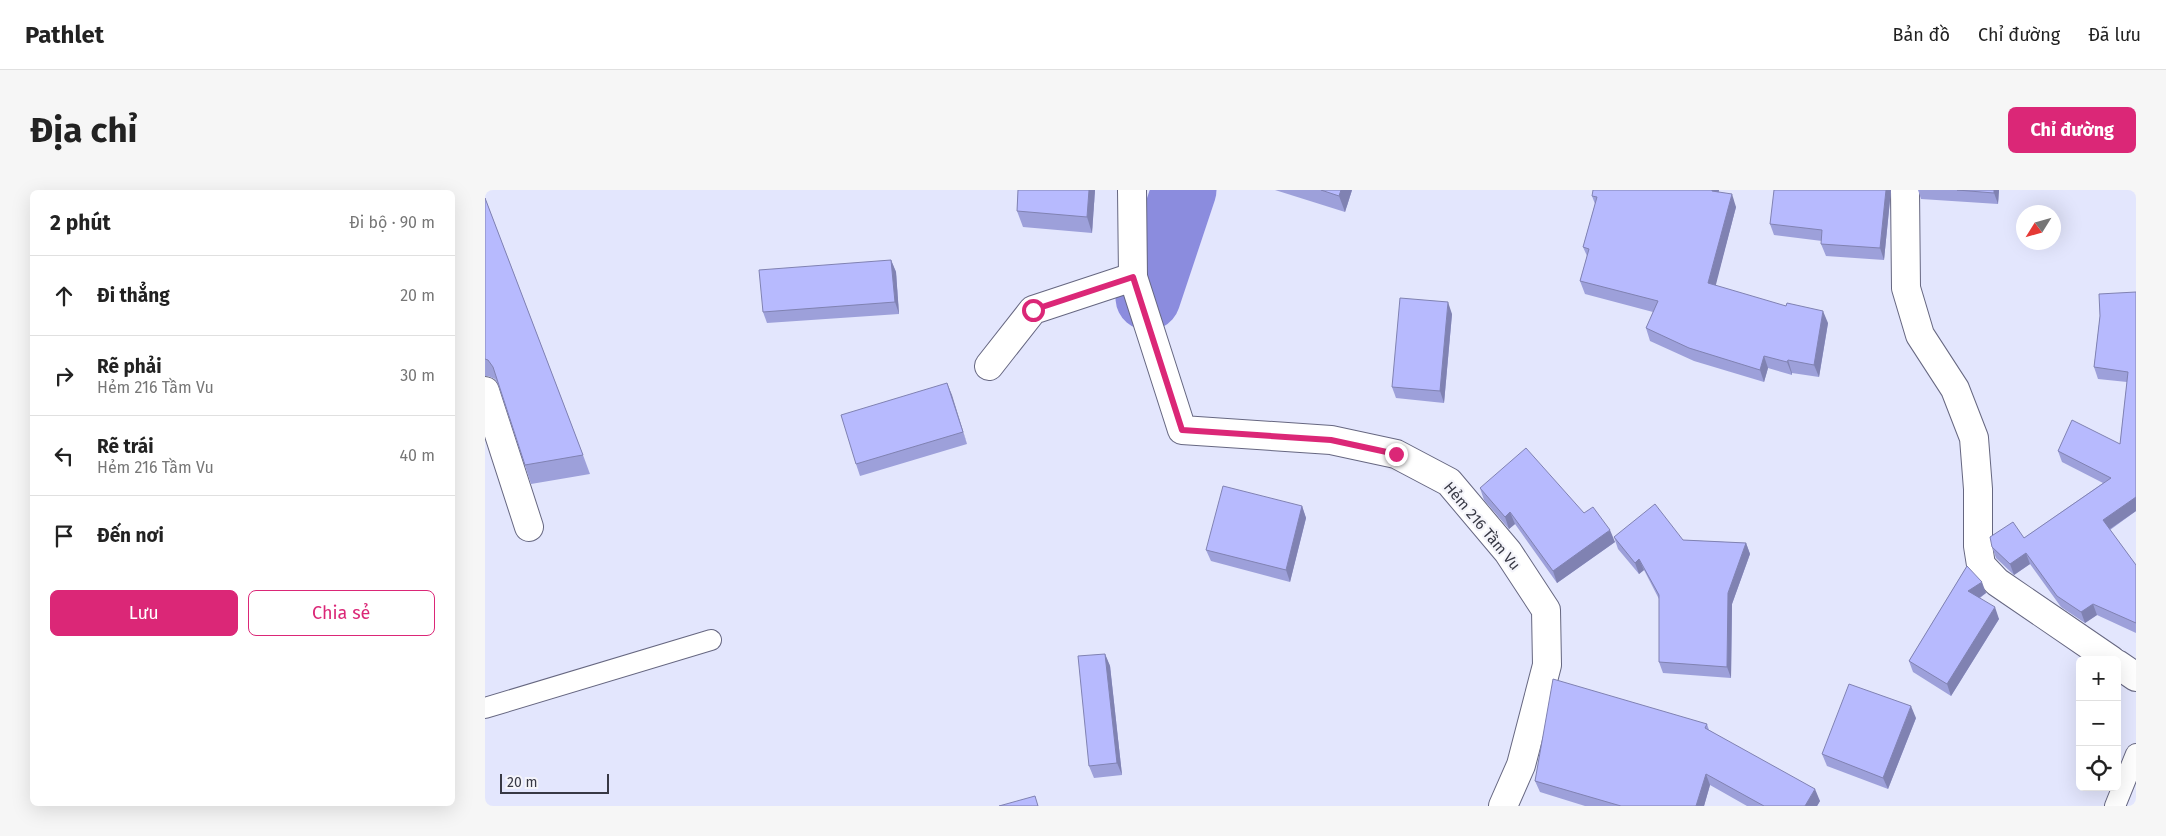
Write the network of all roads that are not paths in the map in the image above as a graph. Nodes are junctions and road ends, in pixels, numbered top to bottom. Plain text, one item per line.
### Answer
1 (1131, 190) edge
2 (1905, 190) edge
3 (1133, 277) junction
4 (989, 366) dead end
5 (485, 392) edge
6 (529, 527) dead end
7 (711, 640) dead end
8 (2105, 656) edge
9 (2121, 667) edge
10 (2136, 677) edge
11 (485, 708) edge
12 (2136, 754) edge
13 (1503, 806) edge
14 (2115, 806) edge

1 - 3 street, Hẻm 216 Tầm Vu
2 - 8 street
3 - 4 street
3 - 13 street, Hẻm 216 Tầm Vu
5 - 6 street
7 - 11 lane
9 - 10 street
12 - 14 lane

